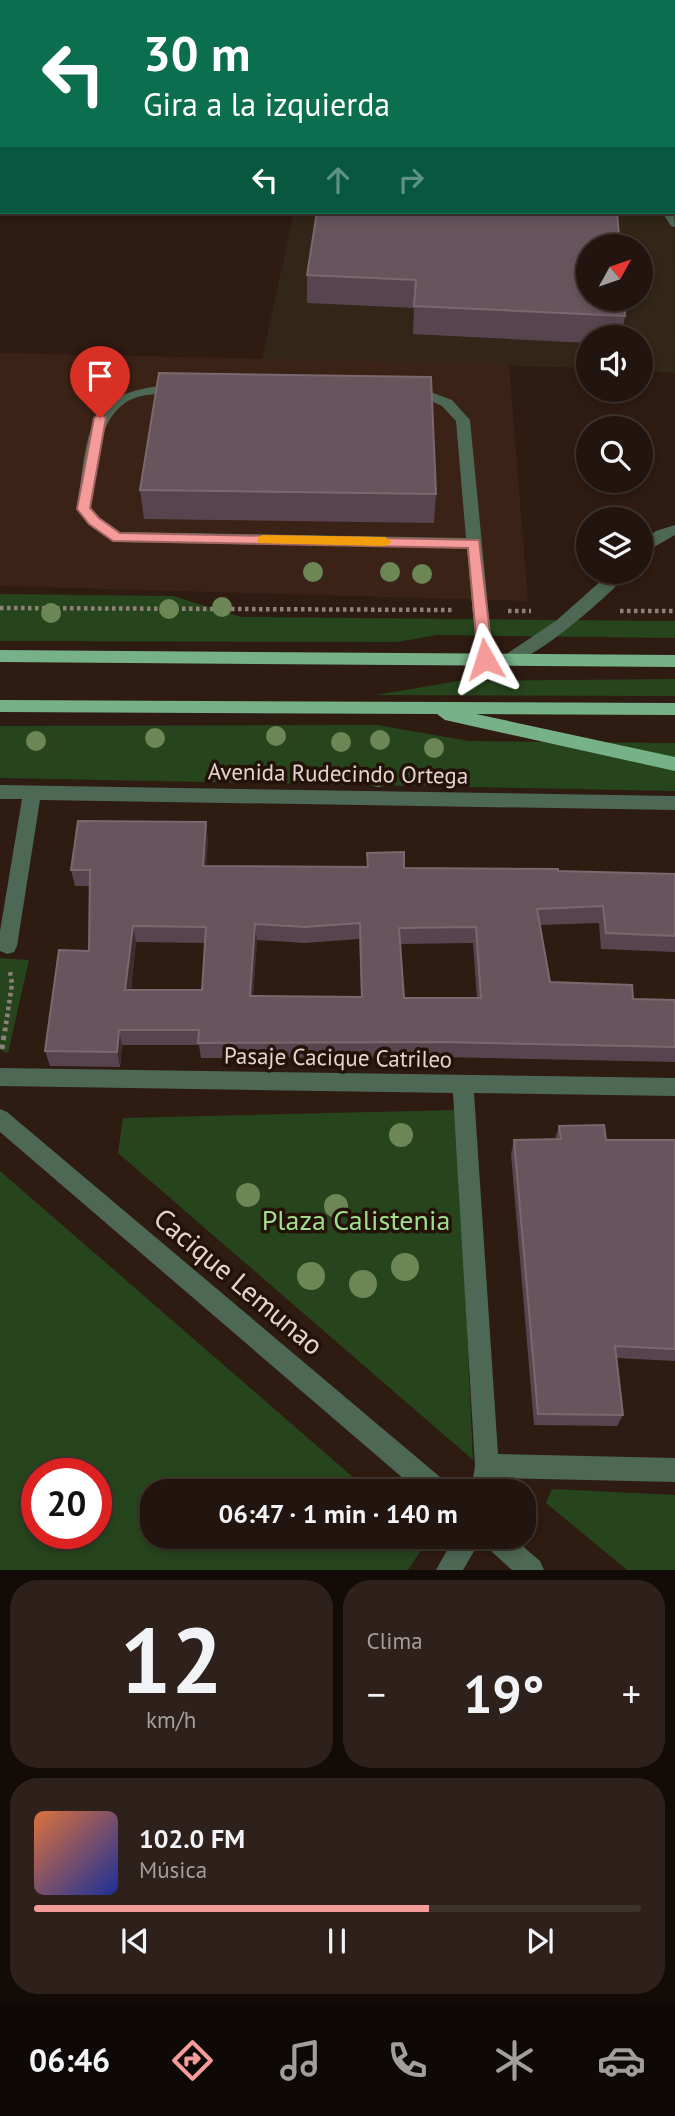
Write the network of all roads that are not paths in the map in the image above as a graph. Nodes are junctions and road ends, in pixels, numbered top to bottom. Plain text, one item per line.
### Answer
1 (198, 388) edge
2 (399, 388) edge
3 (675, 530) edge
4 (653, 541) edge
5 (474, 543) junction
6 (608, 584) edge
7 (0, 656) edge
8 (485, 659) junction
9 (511, 659) junction
10 (675, 660) edge
11 (0, 706) edge
12 (37, 706) junction
13 (407, 706) junction
14 (675, 709) edge
15 (0, 712) edge
16 (675, 764) edge
17 (0, 792) edge
18 (32, 792) junction
19 (675, 803) edge
20 (7, 946) road end
21 (0, 1077) edge
22 (463, 1084) junction
23 (675, 1087) edge
24 (0, 1119) edge
25 (486, 1466) junction
26 (675, 1470) edge
27 (423, 1479) edge
28 (484, 1479) edge
29 (462, 1549) edge
30 (506, 1549) edge
31 (449, 1570) edge
32 (531, 1570) edge

1 - 5 street
2 - 5 street
3 - 4 street
5 - 8 street
6 - 9 street
7 - 8 main road
8 - 9 main road
9 - 10 main road
11 - 12 main road
12 - 13 main road
12 - 15 main road
13 - 14 main road
13 - 16 main road
17 - 18 street, Avenida Rudecindo Ortega
18 - 19 street, Avenida Rudecindo Ortega
18 - 20 street
21 - 22 street, Pasaje Cacique Catrileo
22 - 23 street, Pasaje Cacique Catrileo
22 - 25 street
24 - 27 street, Cacique Lemunao
25 - 26 street
25 - 28 street
29 - 31 street
30 - 32 street

